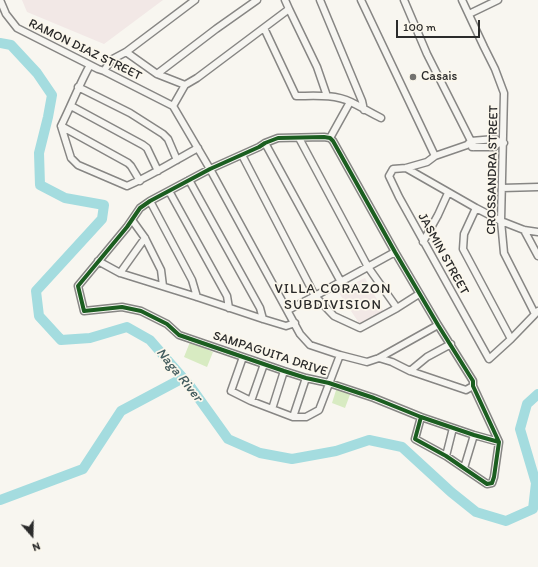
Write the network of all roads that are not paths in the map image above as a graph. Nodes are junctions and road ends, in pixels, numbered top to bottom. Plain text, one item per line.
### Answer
1 (0, 0) edge
2 (195, 0) edge
3 (257, 0) edge
4 (285, 0) edge
5 (320, 0) edge
6 (361, 0) edge
7 (404, 0) edge
8 (462, 0) edge
9 (498, 0) edge
10 (289, 9) junction
11 (468, 14) junction
12 (264, 28) junction
13 (126, 52) junction
14 (90, 65) junction
15 (104, 70) junction
16 (157, 74) junction
17 (185, 85) junction
18 (78, 87) junction
19 (327, 96) junction
20 (350, 102) junction
21 (71, 106) junction
22 (173, 106) junction
23 (364, 110) junction
24 (381, 118) dead end
25 (61, 126) junction
26 (299, 138) junction
27 (330, 138) junction
28 (502, 142) junction
29 (265, 143) junction
30 (471, 145) junction
31 (198, 148) junction
32 (242, 155) junction
33 (435, 156) junction
34 (177, 160) junction
35 (406, 168) junction
36 (210, 170) junction
37 (158, 171) junction
38 (189, 180) junction
39 (140, 181) junction
40 (538, 187) edge
41 (502, 188) junction
42 (169, 191) junction
43 (448, 193) junction
44 (150, 201) junction
45 (476, 208) junction
46 (132, 220) junction
47 (501, 220) junction
48 (524, 230) junction
49 (538, 232) edge
50 (146, 238) junction
51 (424, 242) junction
52 (395, 252) junction
53 (538, 256) edge
54 (98, 261) junction
55 (368, 267) junction
56 (120, 273) junction
57 (340, 282) junction
58 (164, 286) junction
59 (419, 294) junction
60 (315, 296) junction
61 (197, 297) junction
62 (229, 308) junction
63 (397, 308) junction
64 (288, 310) junction
65 (537, 312) edge
66 (263, 319) junction
67 (295, 323) junction
68 (438, 325) junction
69 (511, 339) junction
70 (450, 344) junction
71 (340, 355) junction
72 (243, 357) junction
73 (379, 358) junction
74 (264, 364) junction
75 (284, 371) junction
76 (410, 371) junction
77 (306, 378) junction
78 (329, 383) junction
79 (473, 386) junction
80 (251, 401) junction
81 (272, 409) junction
82 (421, 417) junction
83 (293, 418) junction
84 (453, 428) junction
85 (474, 435) junction
86 (498, 442) junction
87 (446, 456) junction
88 (464, 468) junction

1 - 14 street, RAMON DIAZ STREET
2 - 13 street
3 - 16 street
4 - 10 street
5 - 23 street
6 - 33 street
7 - 30 street
8 - 11 street, CROSSANDRA STREET
9 - 11 street
10 - 12 street
10 - 19 street
11 - 28 street, CROSSANDRA STREET
12 - 17 street
12 - 19 street
13 - 15 street
13 - 16 street
14 - 15 street, RAMON DIAZ STREET
14 - 18 street
15 - 22 street, RAMON DIAZ STREET
16 - 17 street
17 - 22 street
18 - 21 street
18 - 34 street
19 - 20 street
20 - 23 street
20 - 27 street
21 - 25 street
21 - 37 street
22 - 31 street
23 - 24 street
25 - 39 street
25 - 39 street
26 - 27 street
26 - 29 street
26 - 55 street
27 - 52 street
28 - 30 street
28 - 41 street, CROSSANDRA STREET
29 - 32 street
29 - 57 street
30 - 33 street
31 - 34 street
31 - 36 street
32 - 36 street
32 - 60 street
33 - 35 street
34 - 37 street
35 - 43 street
35 - 51 street, JASMIN STREET
36 - 38 street
36 - 64 street
37 - 39 street
38 - 42 street
38 - 66 street
40 - 41 street
41 - 47 street, CROSSANDRA STREET
42 - 44 street
42 - 62 street
43 - 45 street
43 - 51 street
44 - 46 street
44 - 61 street
45 - 47 street
45 - 69 street
46 - 50 street
46 - 54 street
47 - 48 street
47 - 65 street, CROSSANDRA STREET
48 - 49 street
48 - 53 street
50 - 56 street
50 - 58 street
51 - 69 street, JASMIN STREET
52 - 55 street
52 - 59 street
54 - 56 street
54 - 72 street, SAMPAGUITA DRIVE
55 - 57 street
55 - 63 street
56 - 58 street
57 - 60 street
58 - 61 street
59 - 63 street
59 - 68 street
60 - 63 street
60 - 64 street
61 - 62 street
62 - 66 street
64 - 67 street
65 - 69 street
66 - 67 street
67 - 71 street
68 - 70 street
68 - 73 street
70 - 76 street
70 - 79 street
71 - 73 street
71 - 78 street
72 - 74 street, SAMPAGUITA DRIVE
72 - 80 street
73 - 76 street
74 - 75 street, SAMPAGUITA DRIVE
74 - 80 street
75 - 77 street, SAMPAGUITA DRIVE
75 - 81 street
76 - 79 street
77 - 78 street, SAMPAGUITA DRIVE
77 - 83 street
78 - 82 street, SAMPAGUITA DRIVE
78 - 83 street
79 - 86 street
80 - 81 street
81 - 83 street
82 - 84 street, SAMPAGUITA DRIVE
82 - 87 street
84 - 85 street, SAMPAGUITA DRIVE
84 - 87 street
85 - 86 street, SAMPAGUITA DRIVE
85 - 88 street
86 - 88 street
87 - 88 street

